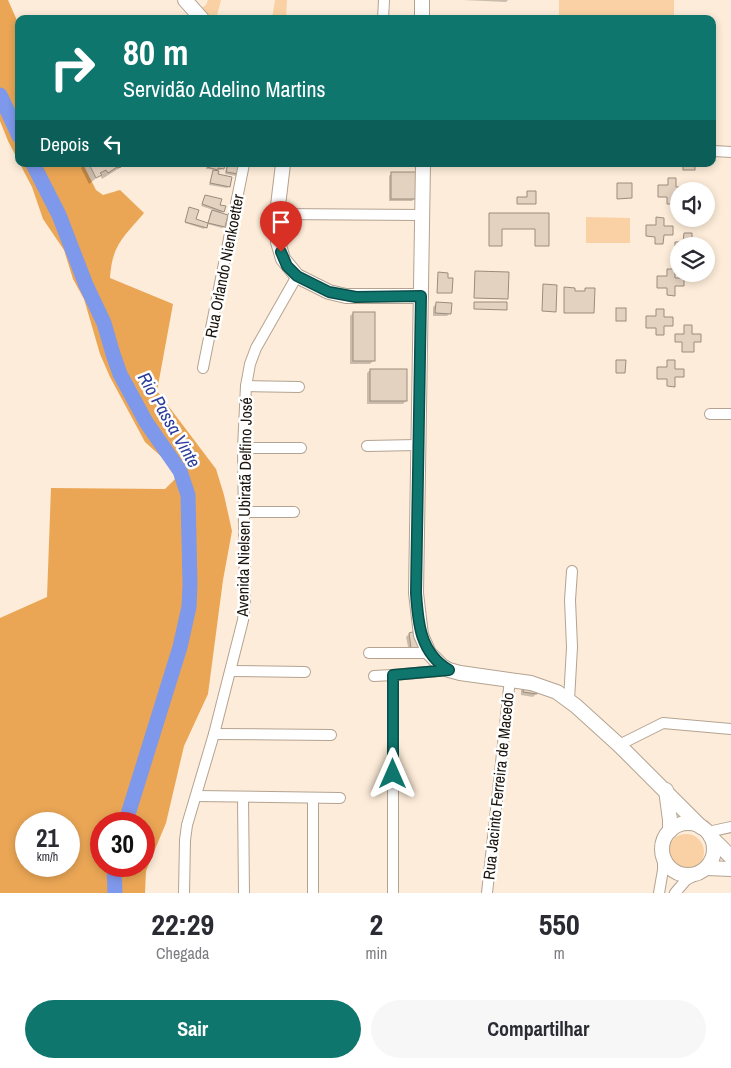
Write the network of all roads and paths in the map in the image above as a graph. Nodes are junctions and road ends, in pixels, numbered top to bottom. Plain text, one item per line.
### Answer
1 (185, 0) edge
2 (384, 0) edge
3 (422, 0) edge
4 (198, 15) edge
5 (383, 15) edge
6 (422, 15) edge
7 (716, 152) edge
8 (731, 152) edge
9 (243, 167) edge
10 (283, 167) edge
11 (423, 167) edge
12 (277, 214) junction
13 (422, 215) junction
14 (297, 276) junction
15 (421, 296) junction
16 (203, 368) dead end
17 (246, 386) junction
18 (299, 387) dead end
19 (710, 414) dead end
20 (731, 414) edge
21 (417, 445) junction
22 (367, 446) dead end
23 (243, 448) junction
24 (301, 448) dead end
25 (244, 512) junction
26 (294, 512) dead end
27 (572, 571) dead end
28 (369, 653) dead end
29 (429, 653) junction
30 (449, 670) junction
31 (231, 671) junction
32 (305, 672) dead end
33 (393, 675) junction
34 (374, 676) dead end
35 (510, 679) junction
36 (569, 700) junction
37 (731, 729) edge
38 (214, 734) junction
39 (331, 736) dead end
40 (619, 745) junction
41 (666, 790) junction
42 (196, 796) junction
43 (243, 797) junction
44 (313, 798) junction
45 (340, 798) dead end
46 (731, 828) edge
47 (670, 831) junction
48 (707, 832) junction
49 (663, 854) junction
50 (731, 857) edge
51 (731, 869) edge
52 (702, 871) junction
53 (184, 893) edge
54 (244, 893) edge
55 (313, 893) edge
56 (394, 893) edge
57 (487, 893) edge
58 (659, 893) edge
59 (675, 893) edge

1 - 4 main road
2 - 5 street
3 - 6 main road
7 - 8 street
9 - 16 street, Rua Orlando Nienkoetter
10 - 12 main road
11 - 13 main road
12 - 13 street
12 - 14 main road
13 - 15 main road
14 - 15 main road
14 - 17 street, Avenida Nielsen Ubiratã Delfino José
15 - 21 main road
17 - 18 street
17 - 23 street, Avenida Nielsen Ubiratã Delfino José
19 - 20 street
21 - 22 street
21 - 29 main road
23 - 24 street
23 - 25 street, Avenida Nielsen Ubiratã Delfino José
25 - 26 street
25 - 31 street, Avenida Nielsen Ubiratã Delfino José
27 - 36 street
28 - 29 street
29 - 30 main road
30 - 33 street
30 - 35 main road
31 - 32 street
31 - 38 street, Avenida Nielsen Ubiratã Delfino José
33 - 34 street
33 - 56 street
35 - 36 main road
35 - 57 street, Rua Jacinto Ferreira de Macedo
36 - 40 main road
37 - 40 street
38 - 39 street
38 - 42 street, Avenida Nielsen Ubiratã Delfino José
40 - 41 main road
41 - 47 main road
41 - 48 main road
42 - 43 street
42 - 53 street, Avenida Nielsen Ubiratã Delfino José
43 - 44 street
43 - 54 street
44 - 45 street
44 - 55 street
46 - 48 street
47 - 48 main road
47 - 49 main road
48 - 50 main road
48 - 52 main road
49 - 52 main road
49 - 58 street
51 - 52 main road
52 - 59 street

